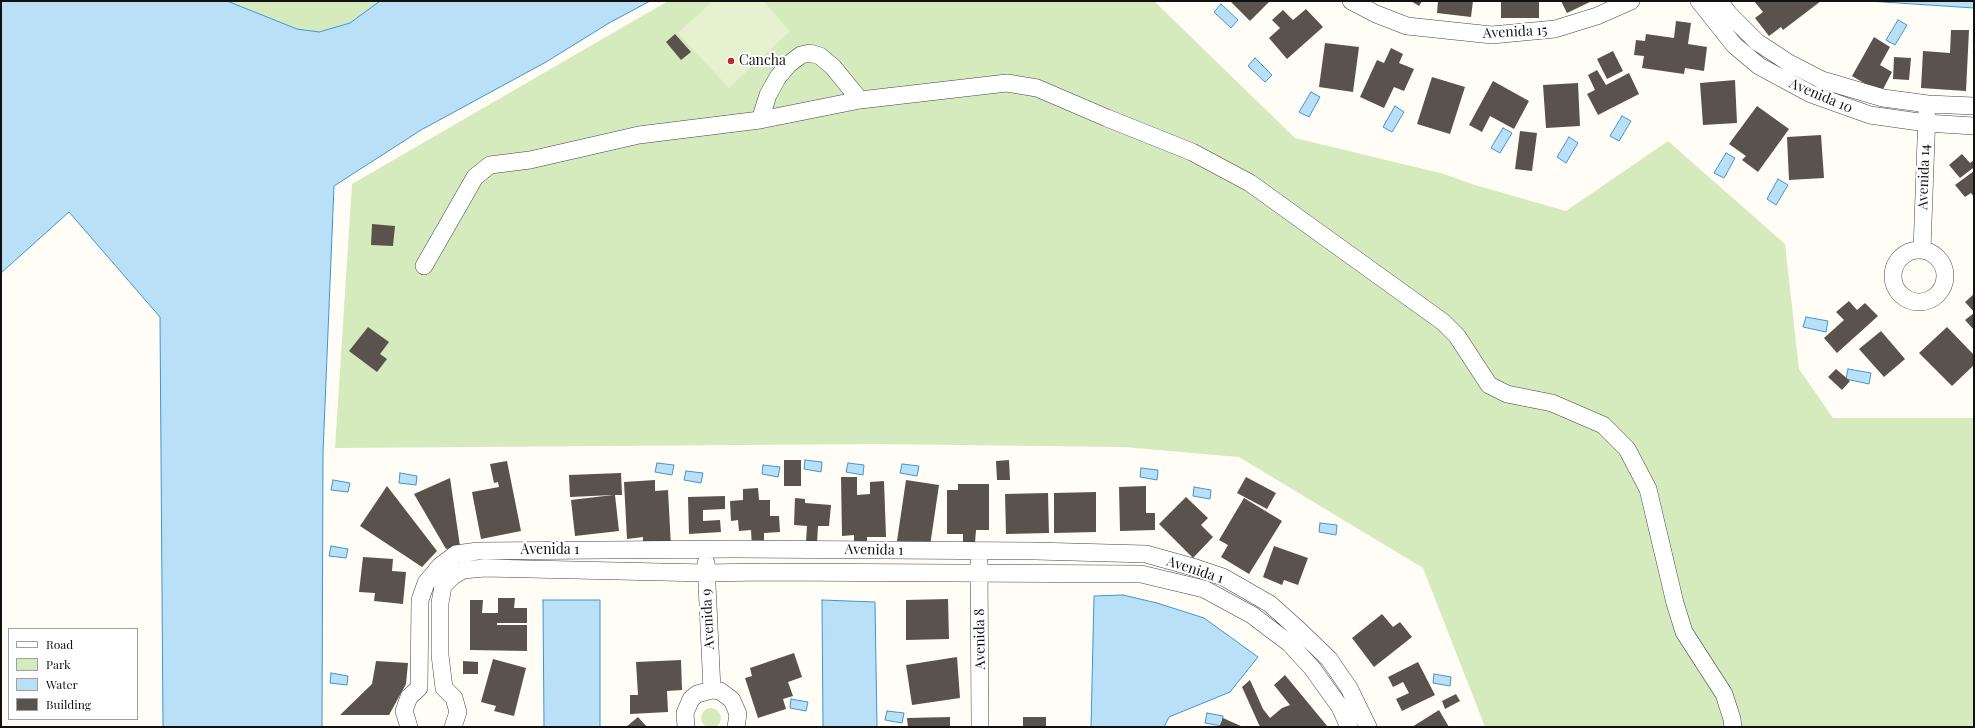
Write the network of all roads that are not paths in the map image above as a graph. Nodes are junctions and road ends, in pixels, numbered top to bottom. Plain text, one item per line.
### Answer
1 (1351, 1) edge
2 (1631, 1) edge
3 (1699, 1) edge
4 (1719, 1) edge
5 (1809, 73) junction
6 (1801, 89) junction
7 (860, 100) junction
8 (1928, 104) junction
9 (1974, 106) edge
10 (760, 120) junction
11 (1926, 123) junction
12 (1974, 126) edge
13 (1922, 250) dead end
14 (424, 266) dead end
15 (707, 549) junction
16 (819, 549) junction
17 (583, 550) junction
18 (980, 551) junction
19 (1196, 568) junction
20 (582, 570) junction
21 (979, 572) junction
22 (706, 573) junction
23 (818, 573) junction
24 (1189, 586) junction
25 (420, 688) junction
26 (444, 688) junction
27 (712, 690) junction
28 (409, 727) edge
29 (453, 727) edge
30 (686, 727) edge
31 (736, 727) edge
32 (980, 727) edge
33 (1349, 727) edge
34 (1368, 727) edge
35 (1733, 727) edge

1 - 2 street, Avenida 15
3 - 6 street, Avenida 10
4 - 5 street, Avenida 10
5 - 6 street
5 - 8 street, Avenida 10
6 - 11 street, Avenida 10
7 - 10 street
7 - 10 street
7 - 35 street
8 - 9 street, Avenida 10
8 - 11 street, Avenida 14
10 - 14 street
11 - 12 street, Avenida 10
11 - 13 street, Avenida 14
15 - 16 street, Avenida 1
15 - 17 street, Avenida 1
15 - 22 street, Avenida 9
16 - 18 street, Avenida 1
16 - 23 street
17 - 20 street
17 - 25 street, Avenida 1
18 - 19 street, Avenida 1
18 - 21 street, Avenida 8
19 - 24 street
19 - 34 street, Avenida 1
20 - 22 street, Avenida 1
20 - 26 street, Avenida 1
21 - 23 street, Avenida 1
21 - 24 street, Avenida 1
21 - 32 street, Avenida 8
22 - 23 street, Avenida 1
22 - 27 street, Avenida 9
24 - 33 street, Avenida 1
25 - 26 street
25 - 28 street
26 - 29 street, Avenida 1
27 - 30 street
27 - 31 street

